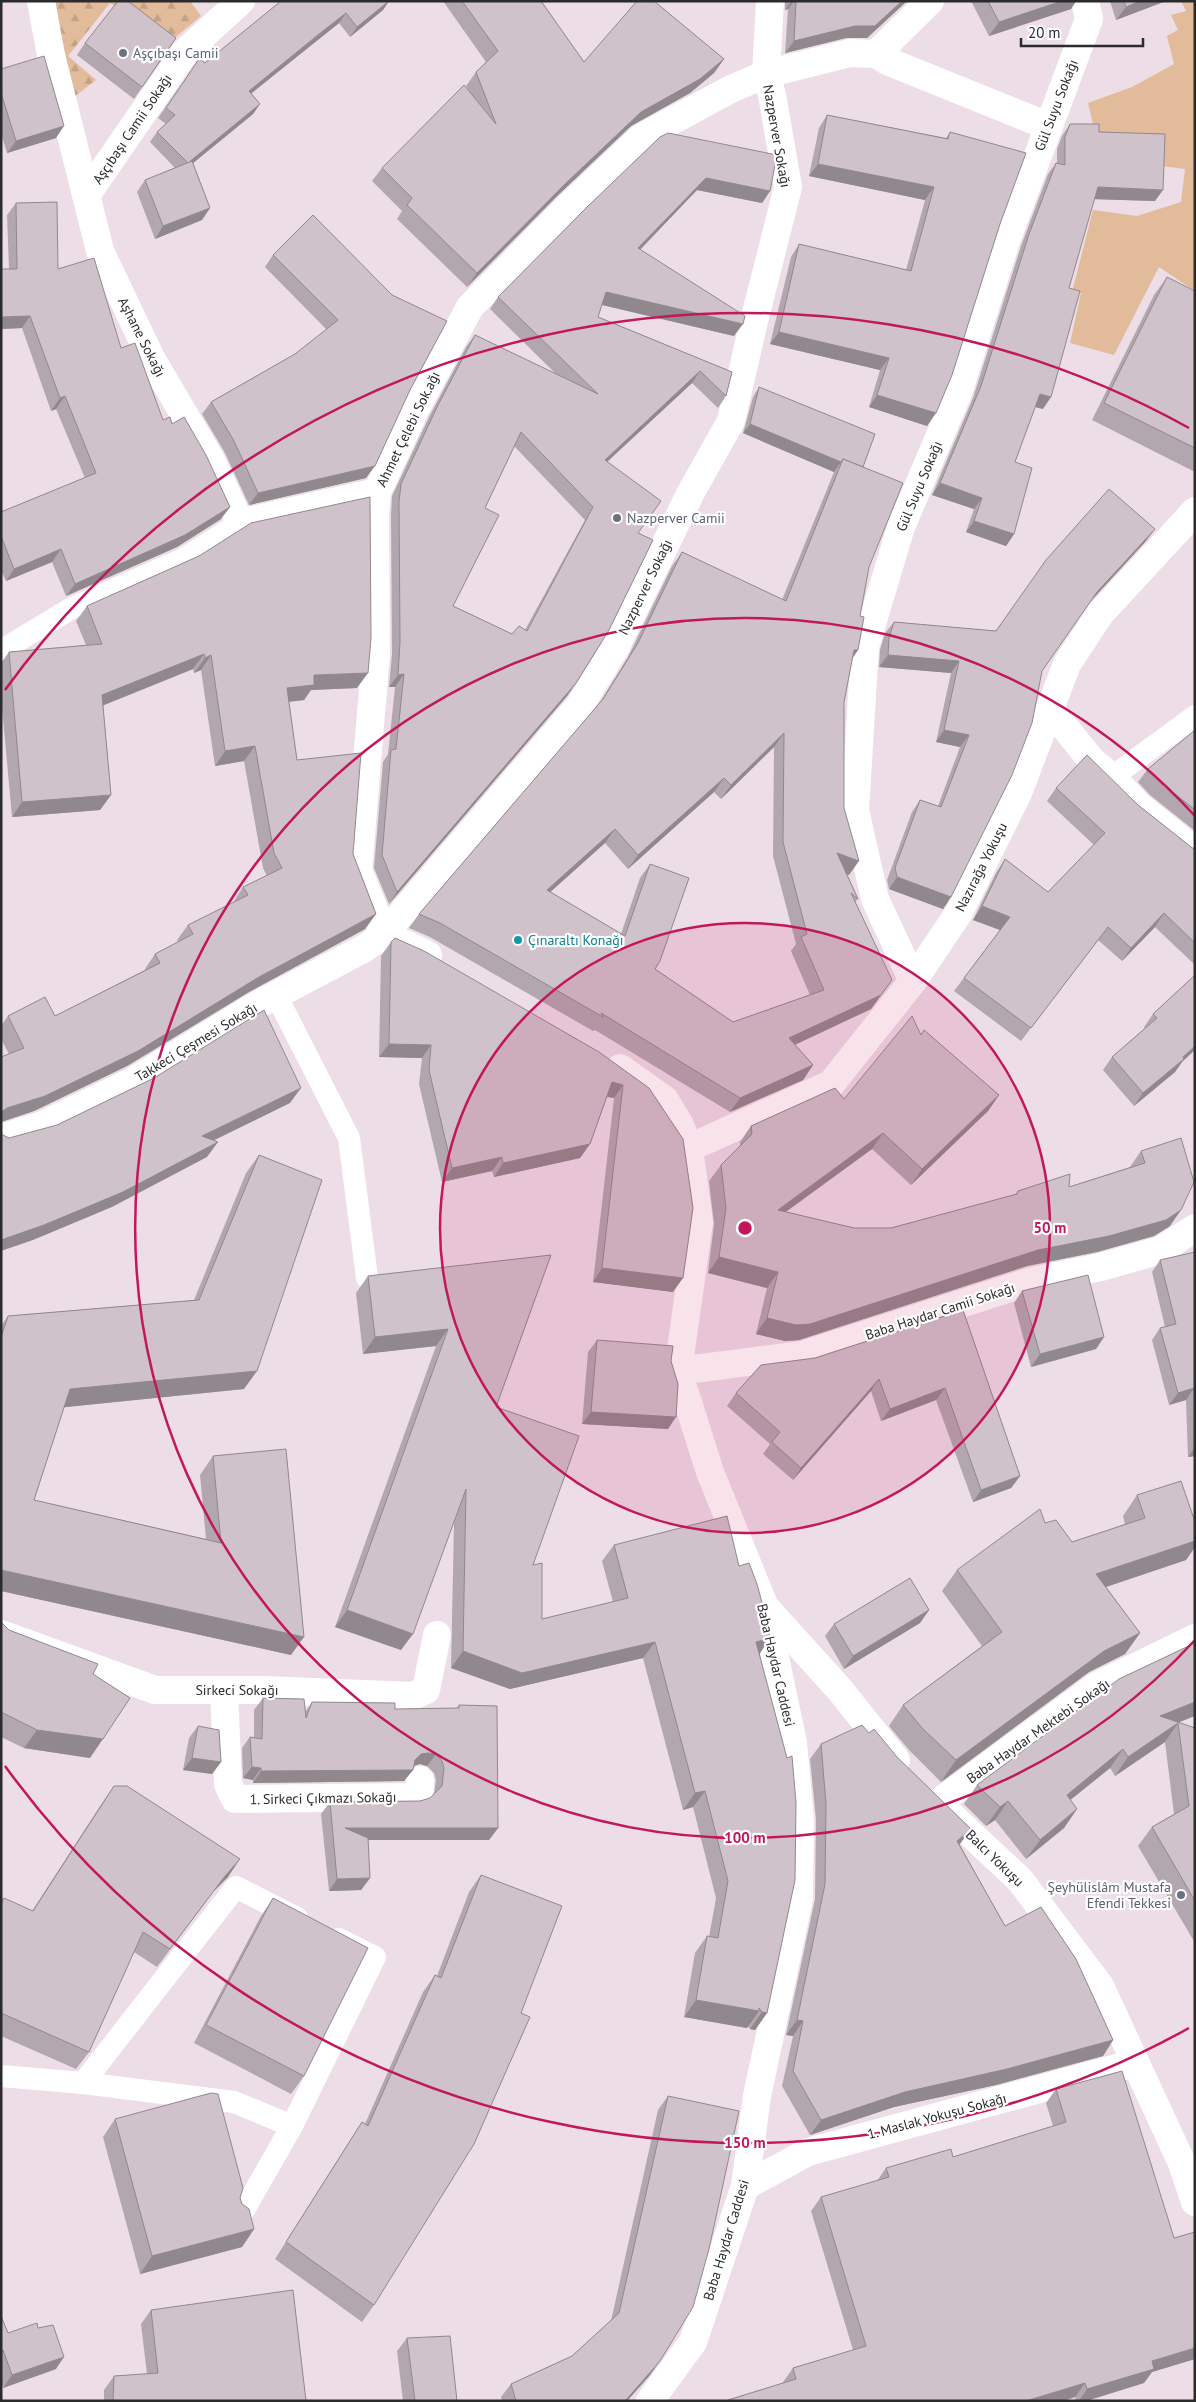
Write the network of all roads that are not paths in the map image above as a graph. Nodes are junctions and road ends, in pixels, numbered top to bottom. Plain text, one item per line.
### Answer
1 (41, 1) edge
2 (241, 1) edge
3 (770, 1) edge
4 (930, 1) edge
5 (1085, 1) edge
6 (876, 54) junction
7 (766, 74) junction
8 (1048, 126) junction
9 (87, 194) junction
10 (377, 492) junction
11 (1194, 512) edge
12 (240, 524) junction
13 (4, 650) dead end
14 (1050, 709) junction
15 (1195, 716) edge
16 (1112, 777) junction
17 (1195, 852) edge
18 (384, 934) junction
19 (447, 965) edge
20 (913, 981) junction
21 (276, 995) junction
22 (598, 1052) edge
23 (1, 1138) edge
24 (689, 1148) junction
25 (1195, 1228) edge
26 (367, 1278) edge
27 (678, 1371) junction
28 (764, 1605) junction
29 (1, 1634) edge
30 (438, 1635) dead end
31 (1195, 1638) edge
32 (224, 1690) junction
33 (420, 1780) dead end
34 (938, 1803) junction
35 (1135, 2063) junction
36 (1, 2076) edge
37 (83, 2083) junction
38 (292, 2126) junction
39 (1188, 2162) edge
40 (745, 2186) junction
41 (1195, 2202) edge
42 (240, 2215) edge
43 (650, 2401) edge

1 - 9 street, Aşhane Sokağı
2 - 9 street, Aşçıbaşı Camii Sokağı
3 - 7 street, Nazperver Sokağı
4 - 6 street
5 - 8 street, Gül Suyu Sokağı
6 - 7 street, Ahmet Çelebi Sok.ağı
6 - 8 street
7 - 10 street, Ahmet Çelebi Sok.ağı
7 - 18 street, Nazperver Sokağı
8 - 20 street, Gül Suyu Sokağı
9 - 12 street, Aşhane Sokağı
10 - 12 street
10 - 18 street, Ahmet Çelebi Sok.ağı
11 - 14 street, Nazırağa Yokuşu
12 - 13 lane
14 - 16 street
14 - 20 street, Nazırağa Yokuşu
15 - 16 lane
16 - 17 street
18 - 19 street
18 - 21 street, Takkeci Çeşmesi Sokağı
20 - 24 street, Nazırağa Yokuşu
21 - 23 street, Takkeci Çeşmesi Sokağı
21 - 26 lane
22 - 24 street, Baba Haydar Caddesi
24 - 27 street, Baba Haydar Caddesi
25 - 27 street, Baba Haydar Camii Sokağı
27 - 28 street, Baba Haydar Caddesi
28 - 34 street, Balcı Yokuşu
28 - 40 street, Baba Haydar Caddesi
29 - 32 street, Sirkeci Sokağı
30 - 32 street, Sirkeci Sokağı
31 - 34 street, Baba Haydar Mektebi Sokağı
32 - 33 street, 1. Sirkeci Çıkmazı Sokağı
34 - 35 street, Balcı Yokuşu
35 - 39 street, Balcı Yokuşu
35 - 40 street, 1. Maslak Yokuşu Sokağı
36 - 37 lane
37 - 38 lane
37 - 38 lane
38 - 42 lane
39 - 41 street, Balcı Yokuşu
40 - 43 street, Baba Haydar Caddesi

